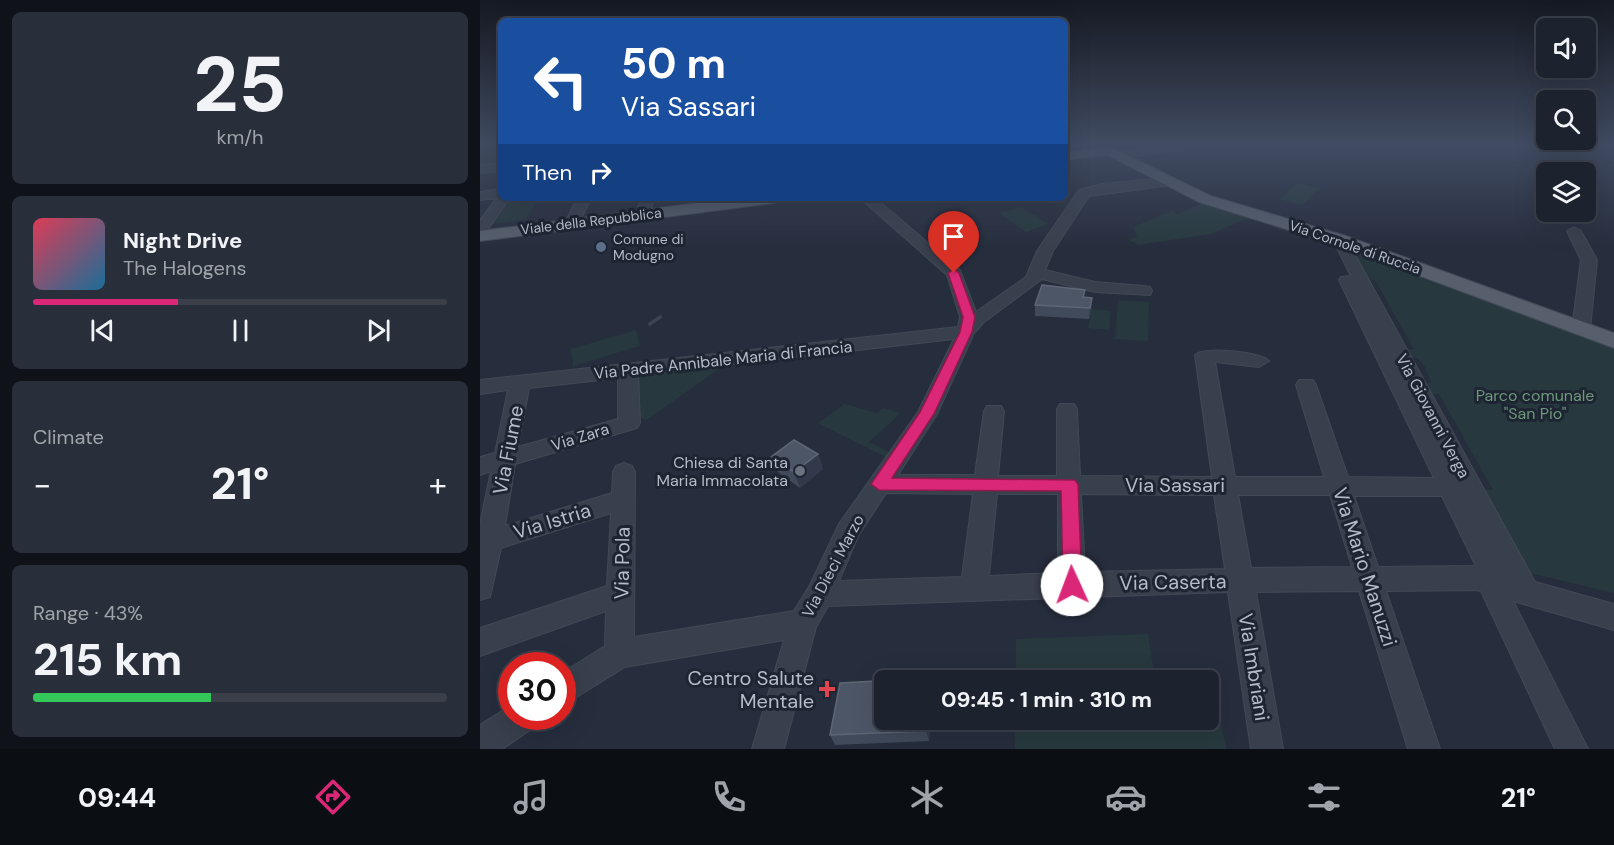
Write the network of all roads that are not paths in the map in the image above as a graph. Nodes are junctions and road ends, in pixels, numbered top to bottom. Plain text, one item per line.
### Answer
1 (1162, 179) edge
2 (1167, 182) junction
3 (498, 193) edge
4 (480, 196) edge
5 (501, 201) edge
6 (583, 201) edge
7 (679, 201) edge
8 (747, 201) edge
9 (870, 201) edge
10 (647, 203) edge
11 (575, 217) junction
12 (480, 231) edge
13 (1574, 231) dead end
14 (1332, 237) junction
15 (1038, 273) junction
16 (1144, 291) dead end
17 (1581, 329) junction
18 (966, 332) junction
19 (1614, 340) edge
20 (1259, 361) dead end
21 (628, 370) junction
22 (520, 382) junction
23 (1306, 385) dead end
24 (480, 387) edge
25 (1067, 409) dead end
26 (994, 411) dead end
27 (507, 459) junction
28 (480, 466) edge
29 (624, 472) dead end
30 (985, 483) junction
31 (879, 484) junction
32 (1070, 484) junction
33 (1224, 485) junction
34 (1339, 485) junction
35 (1459, 486) junction
36 (624, 499) junction
37 (485, 542) edge
38 (1368, 579) junction
39 (1239, 580) junction
40 (1494, 583) junction
41 (1072, 585) junction
42 (480, 588) edge
43 (974, 588) junction
44 (1526, 592) junction
45 (622, 593) junction
46 (820, 594) junction
47 (1614, 617) edge
48 (803, 623) junction
49 (480, 642) edge
50 (620, 654) junction
51 (576, 682) edge
52 (502, 730) edge
53 (480, 744) edge
54 (768, 749) edge
55 (1267, 749) edge
56 (1424, 749) edge
57 (1572, 749) edge

1 - 2 main road, Via Cornole di Ruccia
2 - 14 main road, Via Cornole di Ruccia
2 - 15 street
3 - 4 street
5 - 12 street
6 - 11 street
7 - 10 main road, Viale della Repubblica
8 - 12 main road, Viale della Repubblica
9 - 18 street, Via Dieci Marzo
10 - 11 main road, Viale della Repubblica
11 - 12 main road, Viale della Repubblica
13 - 17 street
14 - 17 main road, Via Cornole di Ruccia
14 - 35 street, Via Giovanni Verga
15 - 16 street
15 - 18 street
17 - 19 main road, Via Cornole di Ruccia
18 - 21 street, Via Padre Annibale Maria di Francia
18 - 31 street, Via Dieci Marzo
20 - 33 street, Via Imbriani
21 - 22 street, Via Padre Annibale Maria di Francia
21 - 27 street, Via Zara
22 - 24 street, Via Padre Annibale Maria di Francia
22 - 27 street, Via Fiume
23 - 34 street, Via Mario Manuzzi
25 - 32 street
26 - 30 street
27 - 28 street, Via Zara
27 - 37 street, Via Fiume
29 - 36 street, Via Pola
30 - 31 street, Via Sassari
30 - 32 street, Via Sassari
30 - 43 street
31 - 46 street, Via Dieci Marzo
32 - 33 street, Via Sassari
32 - 41 street
33 - 34 street, Via Sassari
33 - 39 street, Via Imbriani
34 - 35 street, Via Sassari
34 - 38 street, Via Mario Manuzzi
35 - 40 street, Via Giovanni Verga
35 - 44 street, Via Giovanni Verga
36 - 37 street, Via Istria
36 - 45 street, Via Pola
37 - 42 street, Via Fiume
38 - 39 street, Via Caserta
38 - 40 street, Via Caserta
38 - 56 street, Via Mario Manuzzi
39 - 41 street, Via Caserta
39 - 55 street, Via Imbriani
40 - 44 street, Via Caserta
40 - 57 street, Via Giovanni Verga
41 - 43 street, Via Caserta
43 - 46 street, Via Caserta
44 - 47 street, Via Caserta
45 - 49 street
45 - 50 street, Via Pola
46 - 48 street, Via Dieci Marzo
48 - 50 street
48 - 54 street, Via Dieci Marzo
50 - 51 street
52 - 53 street

